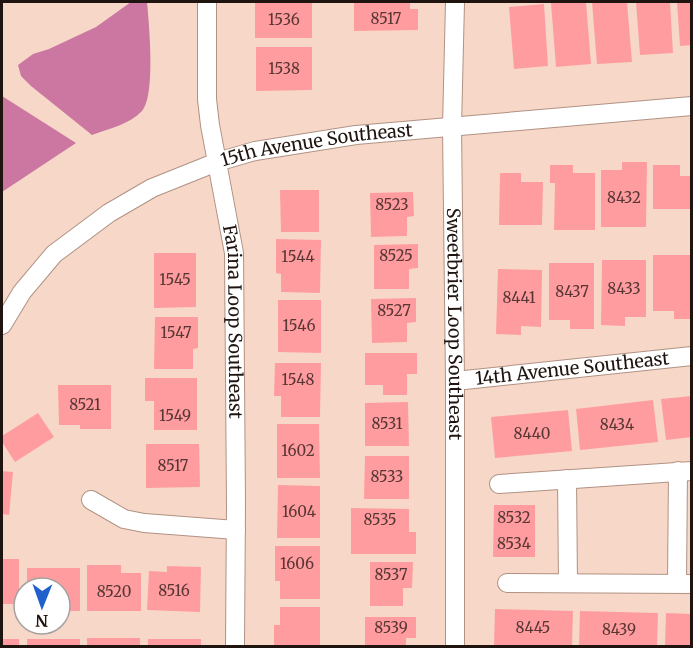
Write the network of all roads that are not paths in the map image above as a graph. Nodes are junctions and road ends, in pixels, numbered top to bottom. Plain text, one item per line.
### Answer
1 (207, 2) edge
2 (455, 2) edge
3 (692, 106) edge
4 (452, 127) junction
5 (217, 162) junction
6 (2, 325) edge
7 (692, 356) edge
8 (455, 381) junction
9 (685, 471) edge
10 (567, 479) junction
11 (499, 483) dead end
12 (91, 500) dead end
13 (236, 530) junction
14 (507, 583) dead end
15 (568, 583) junction
16 (684, 583) edge
17 (235, 646) edge
18 (455, 646) edge

1 - 5 street, Farina Loop Southeast
2 - 4 street, Sweetbrier Loop Southeast
3 - 4 street, 15th Avenue Southeast
4 - 5 street, 15th Avenue Southeast
4 - 8 street, Sweetbrier Loop Southeast
5 - 6 street, 15th Avenue Southeast
5 - 13 street, Farina Loop Southeast
7 - 8 street, 14th Avenue Southeast
8 - 18 street, Sweetbrier Loop Southeast
9 - 10 street
9 - 16 street
10 - 11 street
10 - 15 street
12 - 13 street
13 - 17 street, Farina Loop Southeast
14 - 15 street
15 - 16 street

